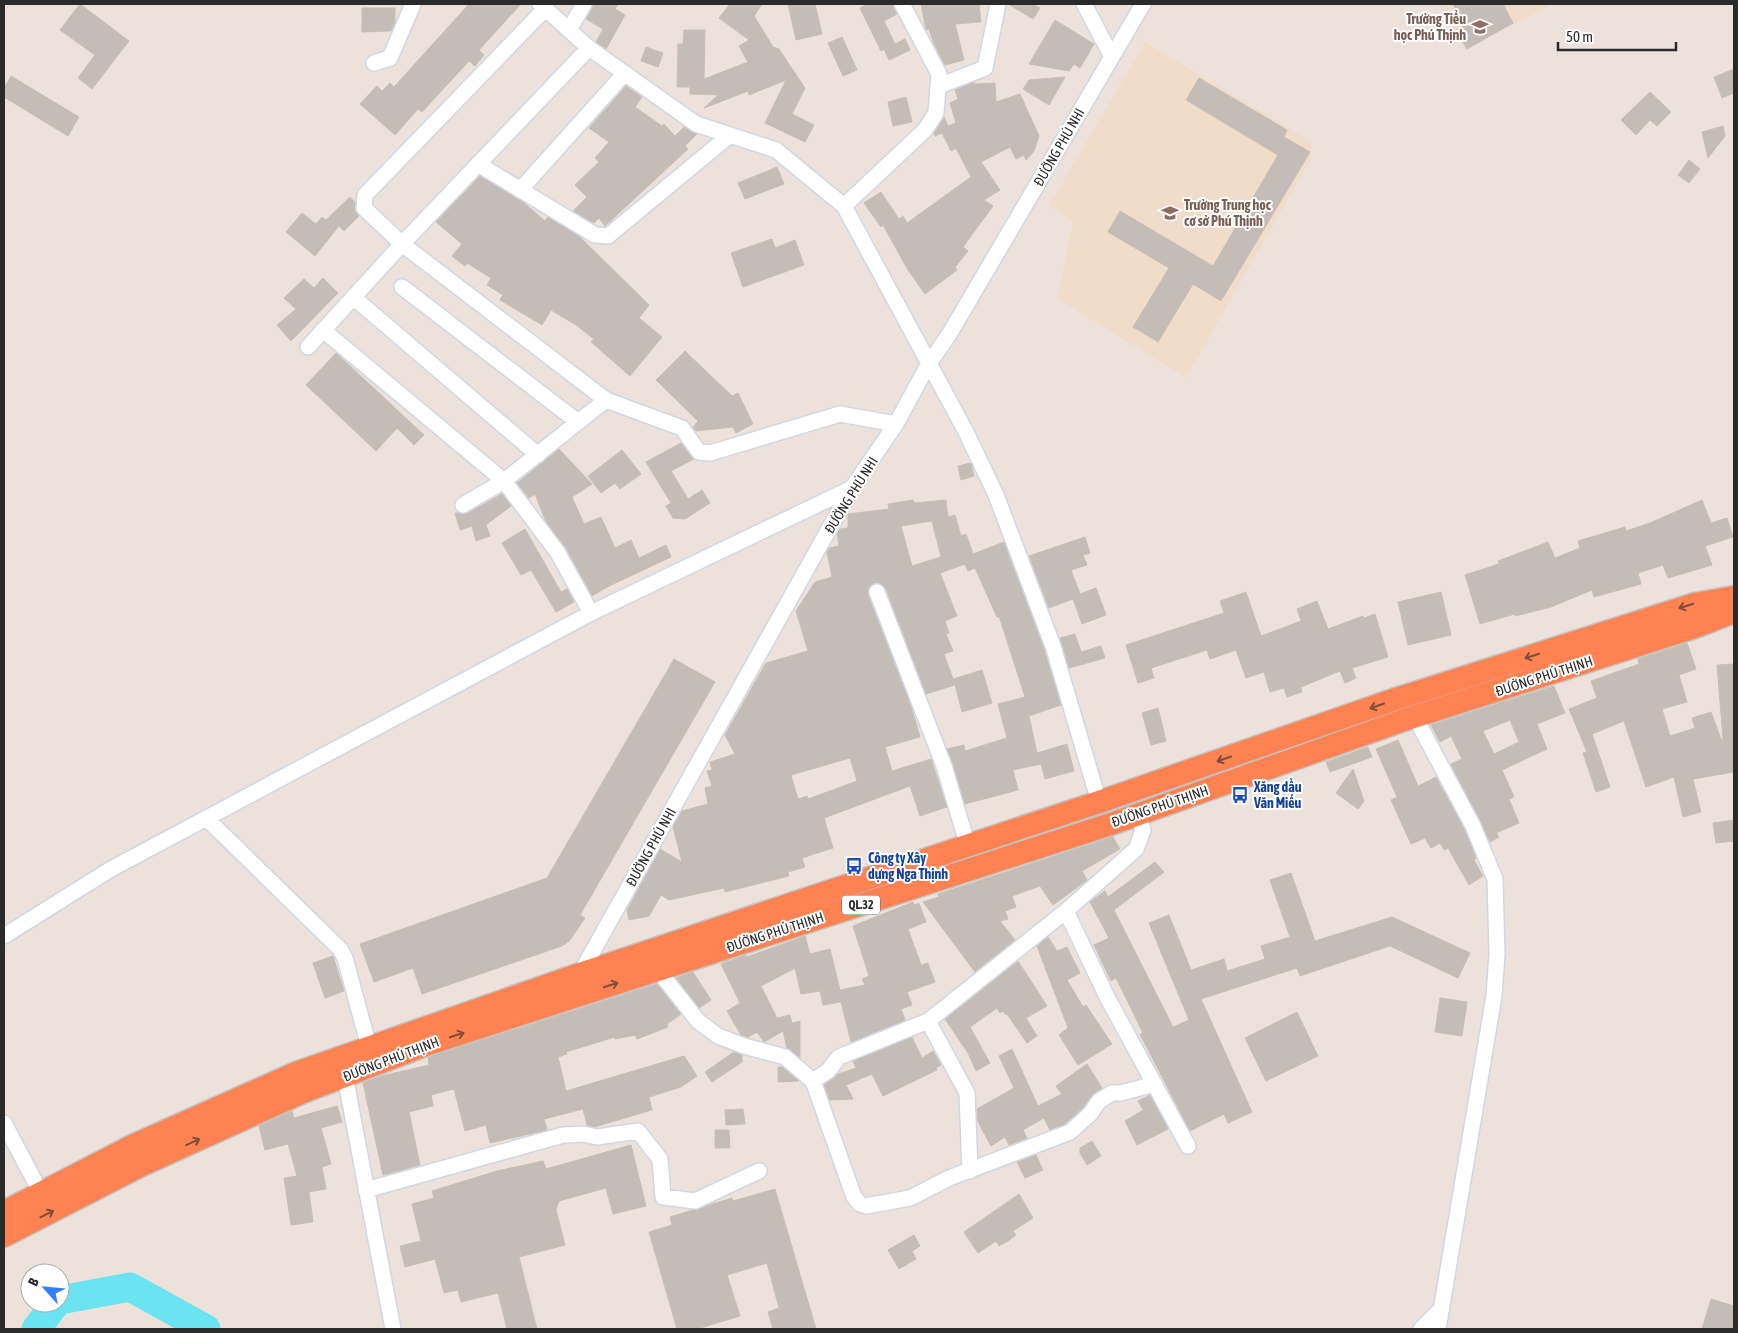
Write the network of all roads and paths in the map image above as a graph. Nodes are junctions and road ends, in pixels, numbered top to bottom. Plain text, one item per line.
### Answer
1 (412, 4) edge
2 (584, 4) edge
3 (902, 4) edge
4 (998, 4) edge
5 (1084, 4) edge
6 (1143, 4) edge
7 (543, 6) edge
8 (569, 30) junction
9 (589, 48) junction
10 (1112, 57) junction
11 (374, 63) dead end
12 (625, 74) junction
13 (939, 86) junction
14 (730, 135) junction
15 (478, 164) junction
16 (520, 190) junction
17 (844, 206) junction
18 (402, 244) junction
19 (402, 286) dead end
20 (353, 297) junction
21 (323, 330) junction
22 (308, 346) dead end
23 (928, 365) junction
24 (606, 400) junction
25 (578, 422) junction
26 (896, 424) junction
27 (538, 454) junction
28 (504, 481) junction
29 (852, 488) junction
30 (463, 505) dead end
31 (876, 592) dead end
32 (1734, 598) edge
33 (1734, 612) edge
34 (591, 613) junction
35 (1415, 717) junction
36 (1099, 802) junction
37 (1138, 814) junction
38 (206, 818) junction
39 (968, 846) junction
40 (1066, 911) junction
41 (4, 936) edge
42 (658, 970) junction
43 (583, 984) junction
44 (928, 1021) junction
45 (369, 1047) junction
46 (345, 1076) junction
47 (813, 1081) junction
48 (1155, 1084) junction
49 (4, 1123) edge
50 (1188, 1146) dead end
51 (758, 1171) dead end
52 (970, 1171) junction
53 (366, 1190) junction
54 (41, 1193) junction
55 (4, 1212) edge
56 (4, 1236) edge
57 (1442, 1308) junction
58 (393, 1329) edge
59 (1421, 1329) edge
60 (1438, 1329) edge

1 - 11 street
2 - 8 street
3 - 13 street
4 - 13 street
5 - 10 street
6 - 10 street, ĐƯỜNG PHÚ NHI
7 - 8 street
7 - 18 street
8 - 9 street
9 - 12 street
9 - 15 street
10 - 23 street, ĐƯỜNG PHÚ NHI
12 - 14 street
12 - 16 street
13 - 17 street
14 - 16 street
14 - 17 street
15 - 16 street
15 - 18 street
17 - 23 street
18 - 20 street
18 - 24 street
19 - 25 street
20 - 21 street
20 - 27 street
21 - 22 street
21 - 28 street
23 - 26 street, ĐƯỜNG PHÚ NHI
23 - 36 street
24 - 25 street
24 - 26 street
25 - 27 street
26 - 29 street, ĐƯỜNG PHÚ NHI
27 - 28 street
28 - 30 street
28 - 34 street
29 - 34 street
29 - 43 street, ĐƯỜNG PHÚ NHI
31 - 39 street
32 -> 36 highway, ĐƯỜNG PHÚ THỊNH / QL.32
33 - 35 highway, ĐƯỜNG PHÚ THỊNH / QL.32
34 - 38 street
35 - 37 highway, ĐƯỜNG PHÚ THỊNH / QL.32
35 - 57 street
36 - 39 highway, ĐƯỜNG PHÚ THỊNH / QL.32
37 - 40 street
37 - 42 highway, ĐƯỜNG PHÚ THỊNH / QL.32
38 - 41 street
38 - 45 street
39 - 43 highway, ĐƯỜNG PHÚ THỊNH / QL.32
40 - 44 street
40 - 48 street
43 -> 42 highway, ĐƯỜNG PHÚ THỊNH / QL.32
42 - 47 street
43 - 45 highway, ĐƯỜNG PHÚ THỊNH / QL.32
46 -> 43 highway, ĐƯỜNG PHÚ THỊNH / QL.32
44 - 47 street
44 - 52 street
45 - 54 highway, ĐƯỜNG PHÚ THỊNH / QL.32
46 - 53 street
56 -> 46 highway, ĐƯỜNG PHÚ THỊNH / QL.32
47 - 52 street
48 - 50 street
48 - 52 street
49 - 54 street
51 - 53 street
53 - 58 street
54 - 55 highway, ĐƯỜNG PHÚ THỊNH / QL.32
57 - 59 street
57 - 60 street

